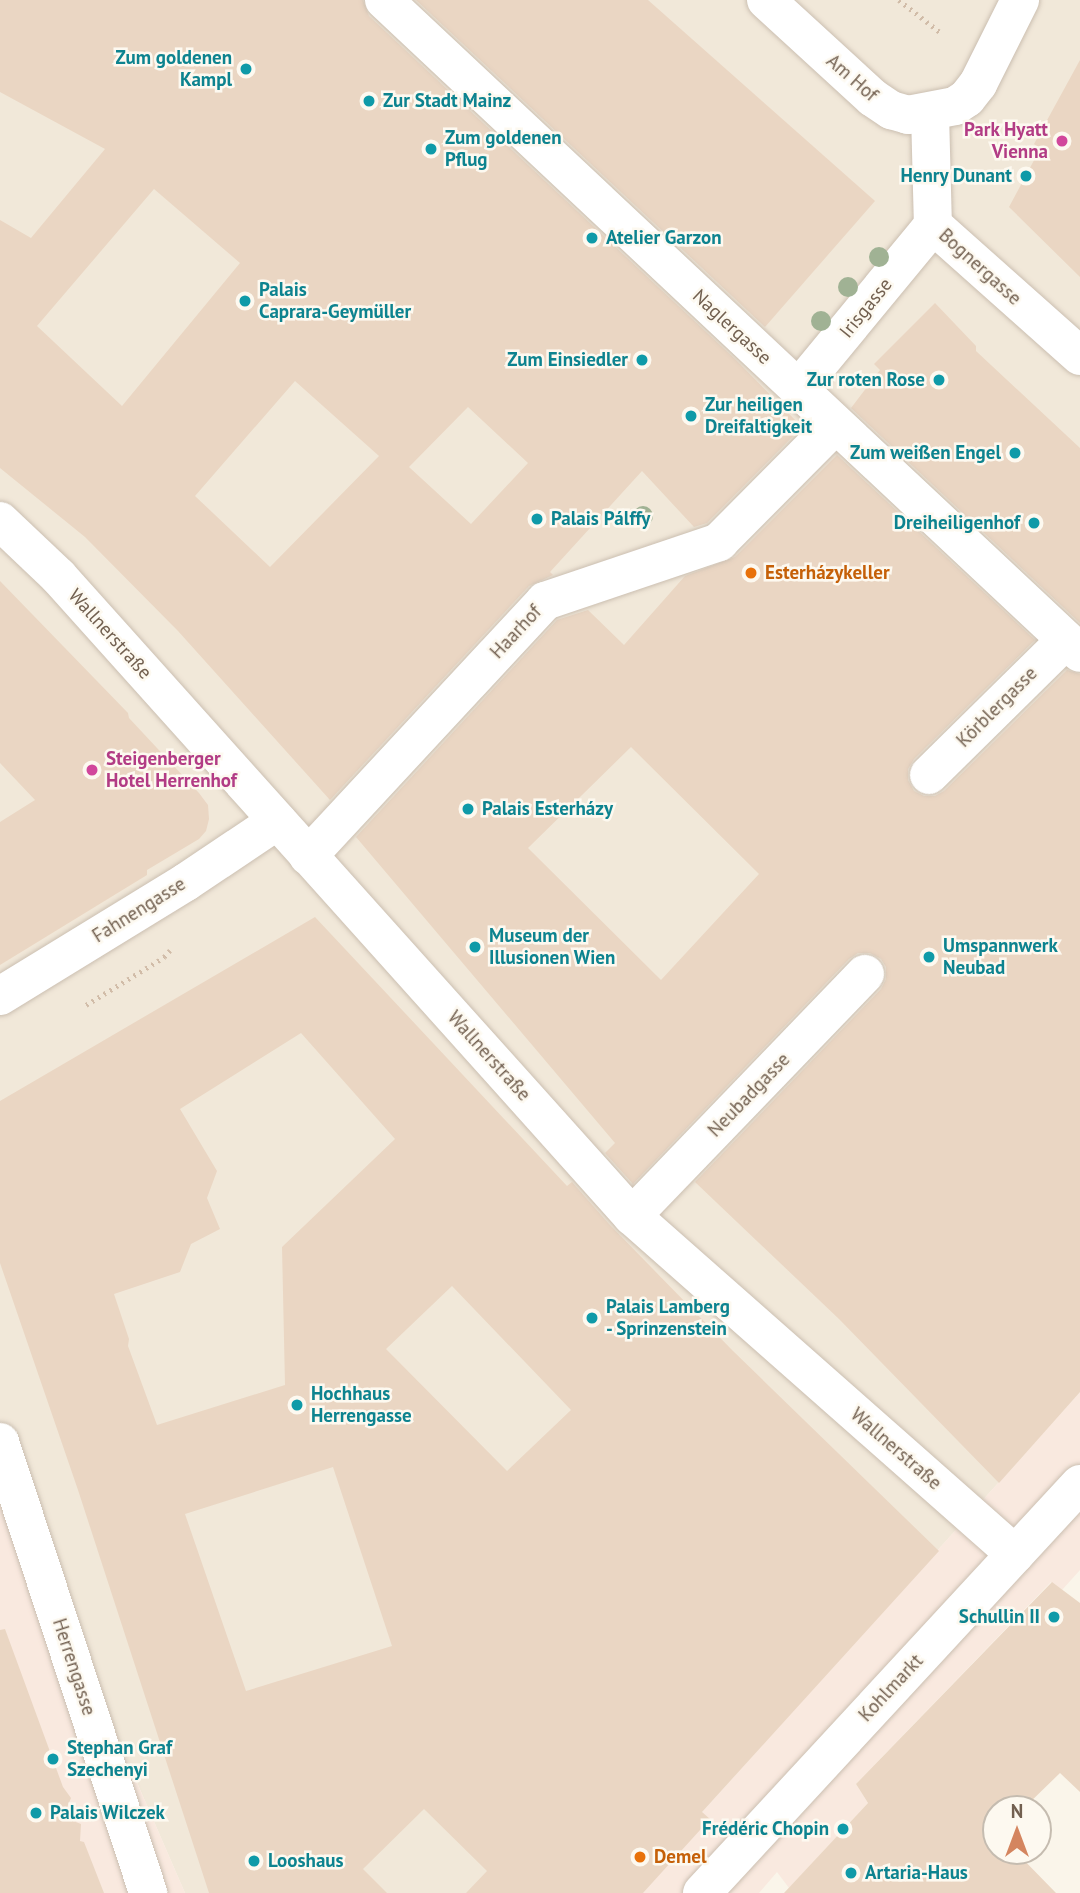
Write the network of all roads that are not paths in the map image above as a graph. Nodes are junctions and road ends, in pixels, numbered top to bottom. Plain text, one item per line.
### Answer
1 (384, 0) edge
2 (766, 0) edge
3 (1020, 0) edge
4 (930, 113) junction
5 (933, 225) junction
6 (1080, 356) edge
7 (798, 389) junction
8 (835, 425) junction
9 (0, 521) edge
10 (1073, 647) edge
11 (929, 775) dead end
12 (277, 821) junction
13 (308, 856) junction
14 (865, 974) dead end
15 (0, 996) edge
16 (632, 1216) junction
17 (0, 1442) edge
18 (1080, 1484) edge
19 (1015, 1554) junction
20 (148, 1893) edge
21 (702, 1893) edge

1 - 7 street, Naglergasse
2 - 4 street, Am Hof
3 - 4 street, Am Hof
4 - 5 street, Bognergasse
5 - 6 street, Bognergasse
5 - 7 street, Irisgasse
7 - 8 street, Naglergasse
8 - 10 street, Naglergasse
8 - 13 street, Haarhof
9 - 12 street, Wallnerstraße
10 - 11 street, Körblergasse
12 - 13 street, Wallnerstraße
12 - 15 street, Fahnengasse
13 - 16 street, Wallnerstraße
14 - 16 street, Neubadgasse
16 - 19 street, Wallnerstraße
17 - 20 street, Herrengasse
18 - 19 street, Kohlmarkt
19 - 21 street, Kohlmarkt

